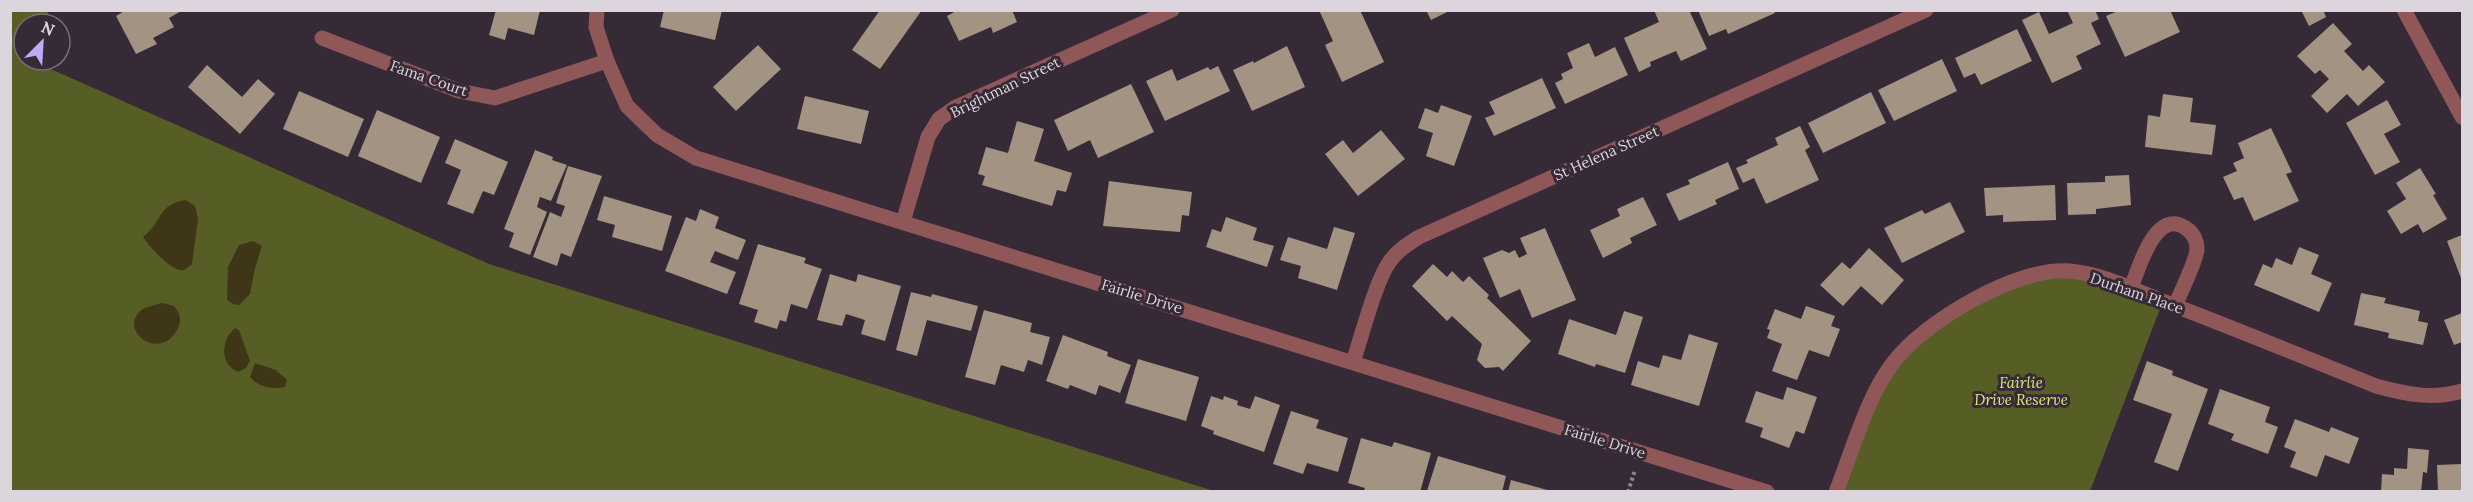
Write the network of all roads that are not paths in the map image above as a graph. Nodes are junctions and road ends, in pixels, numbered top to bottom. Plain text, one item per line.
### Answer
1 (597, 10) edge
2 (1172, 10) edge
3 (1926, 10) edge
4 (2404, 10) edge
5 (322, 38) dead end
6 (607, 61) junction
7 (2463, 117) edge
8 (903, 222) junction
9 (2131, 288) junction
10 (2175, 306) junction
11 (1353, 362) junction
12 (2463, 391) edge
13 (1767, 492) edge
14 (1836, 492) edge

1 - 6 street, Fairlie Drive
2 - 8 street, Brightman Street
3 - 11 street, St Helena Street
4 - 7 street
5 - 6 street, Fama Court
6 - 8 street, Fairlie Drive
8 - 11 street, Fairlie Drive
9 - 10 street, Durham Place
9 - 10 street
9 - 14 street, Durham Place
10 - 12 street, Durham Place
11 - 13 street, Fairlie Drive

